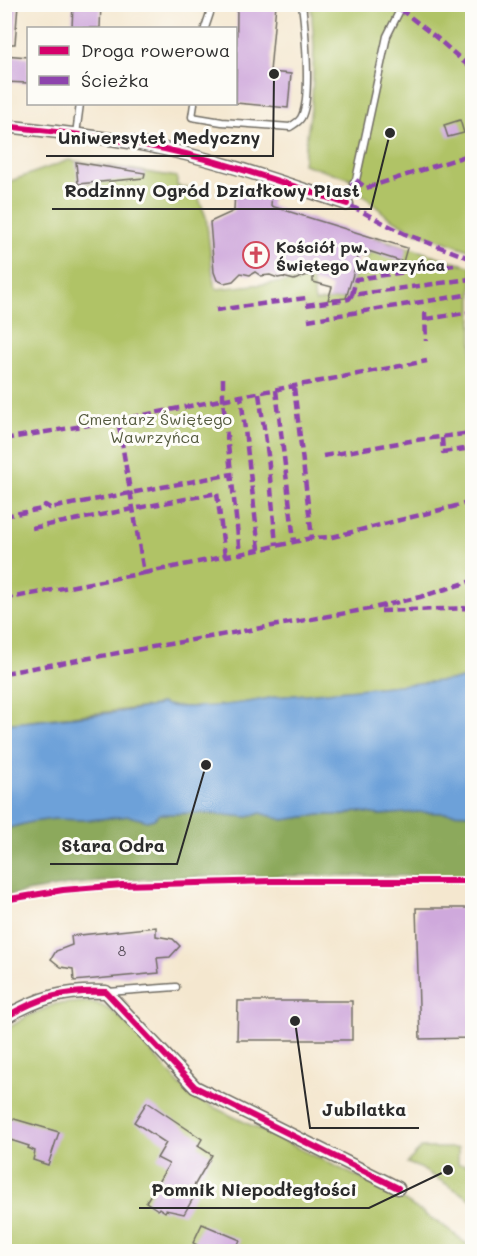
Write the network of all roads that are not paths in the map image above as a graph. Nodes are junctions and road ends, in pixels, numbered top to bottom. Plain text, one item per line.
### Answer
1 (213, 4) edge
2 (302, 4) edge
3 (403, 4) edge
4 (205, 27) edge
5 (80, 105) edge
6 (194, 105) edge
7 (4, 126) edge
8 (76, 134) junction
9 (353, 183) dead end
10 (347, 204) dead end
11 (176, 987) dead end
12 (106, 993) junction
13 (4, 1018) edge
14 (398, 1188) dead end

1 - 4 lane
2 - 6 lane
3 - 9 lane
5 - 8 lane
7 - 8 street
8 - 10 street
11 - 12 lane
12 - 13 street
12 - 14 street

